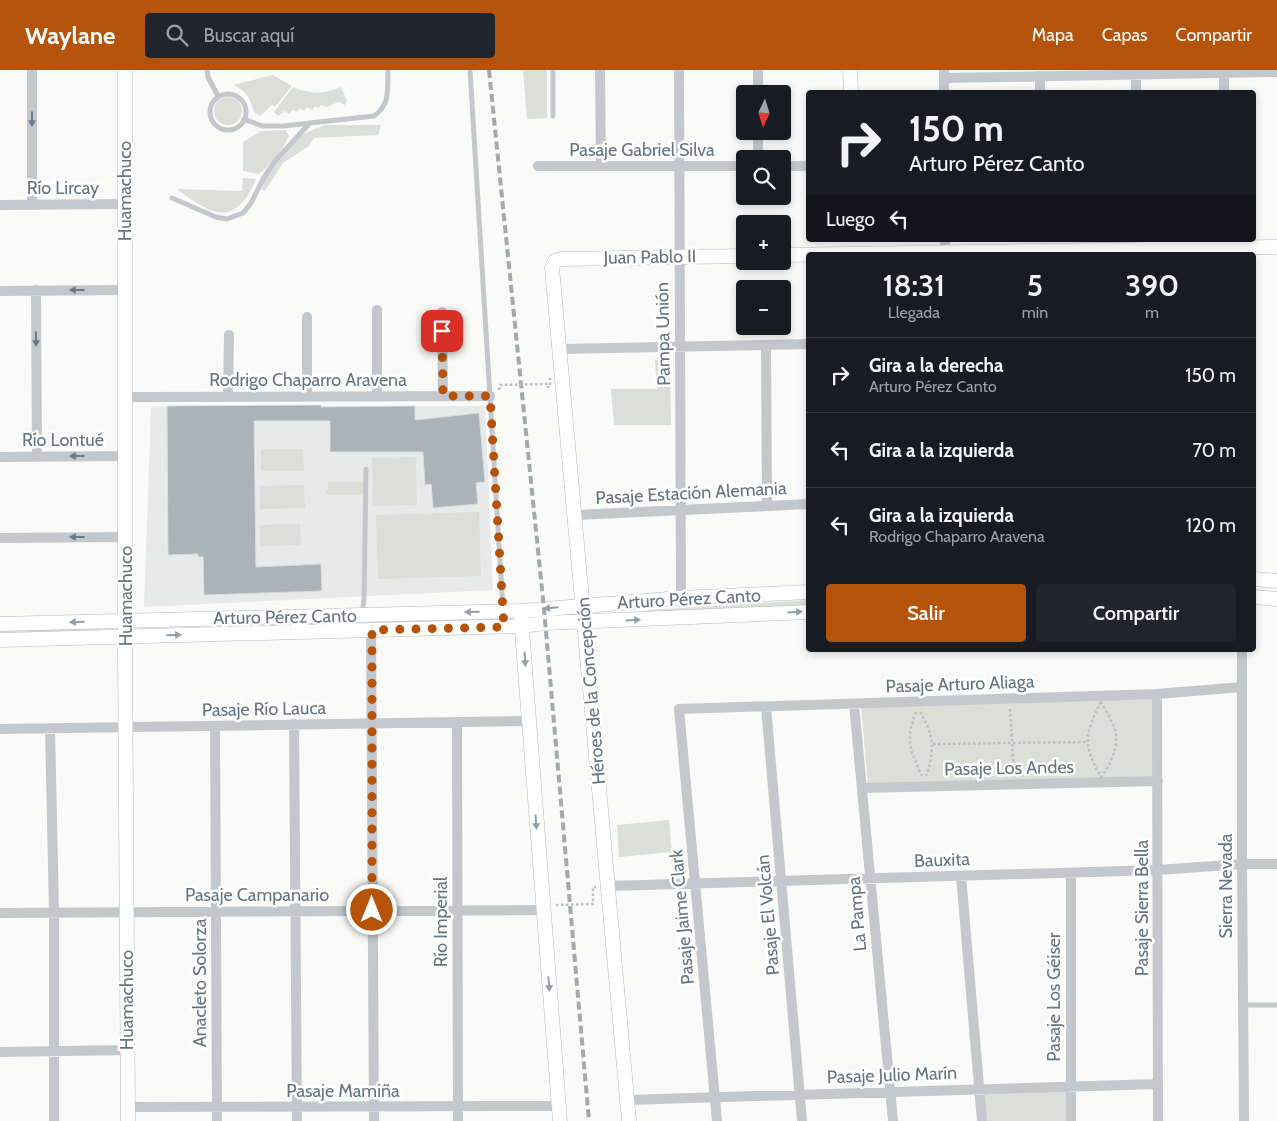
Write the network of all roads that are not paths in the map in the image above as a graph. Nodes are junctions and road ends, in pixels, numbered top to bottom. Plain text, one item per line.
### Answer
1 (32, 70) edge
2 (125, 70) edge
3 (207, 70) edge
4 (388, 70) edge
5 (470, 70) edge
6 (553, 70) edge
7 (600, 70) edge
8 (678, 70) edge
9 (758, 70) edge
10 (850, 70) edge
11 (1277, 72) edge
12 (1224, 73) junction
13 (944, 74) edge
14 (1136, 75) junction
15 (1040, 76) junction
16 (758, 85) edge
17 (850, 90) edge
18 (944, 90) edge
19 (1040, 90) edge
20 (1136, 90) edge
21 (1224, 90) edge
22 (218, 96) junction
23 (553, 116) dead end
24 (244, 120) junction
25 (310, 123) junction
26 (538, 166) dead end
27 (601, 166) junction
28 (679, 166) junction
29 (736, 166) edge
30 (791, 166) edge
31 (806, 166) edge
32 (172, 198) dead end
33 (32, 204) junction
34 (125, 204) junction
35 (0, 205) edge
36 (1277, 247) edge
37 (1137, 248) edge
38 (1225, 248) edge
39 (945, 249) edge
40 (1041, 249) edge
41 (853, 250) edge
42 (825, 252) edge
43 (806, 253) edge
44 (791, 254) edge
45 (736, 256) edge
46 (678, 257) junction
47 (555, 261) joint
48 (36, 290) junction
49 (125, 290) junction
50 (0, 291) edge
51 (377, 310) dead end
52 (442, 312) dead end
53 (308, 318) dead end
54 (229, 335) dead end
55 (806, 344) edge
56 (766, 345) junction
57 (679, 346) junction
58 (560, 348) junction
59 (495, 393) junction
60 (307, 396) junction
61 (377, 396) junction
62 (443, 396) junction
63 (126, 397) junction
64 (228, 397) junction
65 (0, 456) edge
66 (37, 456) junction
67 (126, 456) junction
68 (366, 469) dead end
69 (806, 504) edge
70 (767, 506) junction
71 (681, 510) junction
72 (576, 516) junction
73 (126, 537) junction
74 (0, 538) edge
75 (1256, 579) edge
76 (1277, 580) edge
77 (806, 592) edge
78 (1256, 597) edge
79 (681, 598) junction
80 (1277, 599) edge
81 (583, 606) junction
82 (503, 611) junction
83 (521, 611) junction
84 (806, 612) edge
85 (362, 615) junction
86 (126, 621) junction
87 (584, 622) junction
88 (0, 624) edge
89 (522, 626) junction
90 (504, 627) junction
91 (372, 630) junction
92 (126, 637) junction
93 (0, 640) edge
94 (1242, 652) edge
95 (1242, 687) junction
96 (1157, 694) junction
97 (854, 704) junction
98 (766, 707) junction
99 (679, 709) joint
100 (529, 721) junction
101 (457, 722) junction
102 (371, 723) junction
103 (294, 724) junction
104 (215, 726) junction
105 (126, 727) junction
106 (50, 728) junction
107 (0, 729) edge
108 (1158, 781) junction
109 (862, 788) junction
110 (1242, 864) junction
111 (1277, 864) edge
112 (1158, 870) junction
113 (1071, 873) junction
114 (961, 876) junction
115 (870, 879) junction
116 (782, 881) junction
117 (696, 884) junction
118 (608, 886) junction
119 (372, 910) junction
120 (457, 910) junction
121 (543, 910) junction
122 (295, 911) junction
123 (0, 912) edge
124 (54, 912) junction
125 (127, 912) junction
126 (216, 912) junction
127 (1243, 1005) junction
128 (1277, 1005) edge
129 (128, 1050) junction
130 (0, 1052) edge
131 (54, 1052) junction
132 (1158, 1084) junction
133 (1071, 1086) junction
134 (979, 1089) junction
135 (890, 1092) junction
136 (800, 1094) junction
137 (715, 1097) junction
138 (627, 1100) junction
139 (559, 1106) junction
140 (216, 1107) junction
141 (297, 1107) junction
142 (374, 1107) junction
143 (458, 1107) junction
144 (128, 1114) edge
145 (54, 1121) edge
146 (216, 1121) edge
147 (297, 1121) edge
148 (374, 1121) edge
149 (458, 1121) edge
150 (560, 1121) edge
151 (629, 1121) edge
152 (717, 1121) edge
153 (802, 1121) edge
154 (893, 1121) edge
155 (982, 1121) edge
156 (1071, 1121) edge
157 (1158, 1121) edge
158 (1244, 1121) edge

1 -> 33 street
2 - 34 street, Huamachuco
3 - 22 lane
4 - 25 lane
5 - 59 lane
6 - 23 lane
7 - 27 street
8 - 28 street, Pampa Unión
9 - 16 street
10 - 17 street
11 - 12 street
12 - 14 street
12 - 21 street
13 - 15 street
13 - 18 street
14 - 15 street
14 - 20 street
15 - 19 street
22 - 24 lane
22 - 24 lane
24 - 25 lane
25 - 32 lane
26 - 27 street, Pasaje Gabriel Silva
27 - 28 street, Pasaje Gabriel Silva
28 - 29 street, Pasaje Gabriel Silva
28 - 46 street, Pampa Unión
30 - 31 street
33 - 34 street, Río Lircay
33 - 35 street, Río Lircay
34 - 49 street, Huamachuco
36 - 38 street
37 - 38 street
37 - 40 street
39 - 40 street
39 - 41 street
41 - 42 street
43 - 44 street
45 - 46 street, Juan Pablo II
46 - 47 street, Juan Pablo II
46 - 57 street, Pampa Unión
47 - 58 street, Héroes de la Concepción
49 -> 48 street
48 - 50 street
48 -> 66 street
49 - 63 street, Huamachuco
51 - 61 street
52 - 62 street
53 - 60 street
54 - 64 street
55 - 56 street
56 - 57 street
56 - 70 street
57 - 58 street
57 - 71 street, Pampa Unión
58 - 72 street, Héroes de la Concepción
59 - 62 street, Rodrigo Chaparro Aravena
59 - 82 lane
60 - 61 street, Rodrigo Chaparro Aravena
60 - 64 street, Rodrigo Chaparro Aravena
61 - 62 street, Rodrigo Chaparro Aravena
63 - 64 street, Rodrigo Chaparro Aravena
63 - 67 street, Huamachuco
65 - 66 street, Río Lontué
67 -> 66 street, Río Lontué
67 - 73 street, Huamachuco
68 - 85 lane
69 - 70 street, Pasaje Estación Alemania
70 - 71 street, Pasaje Estación Alemania
71 - 72 street, Pasaje Estación Alemania
71 - 79 street, Pampa Unión
72 - 81 street, Héroes de la Concepción
73 -> 74 street
73 - 86 street, Huamachuco
75 - 76 street
77 - 79 street, Arturo Pérez Canto
78 - 80 street
79 - 81 street, Arturo Pérez Canto
81 -> 83 street, Arturo Pérez Canto
81 - 87 street, Héroes de la Concepción
82 - 83 street, Arturo Pérez Canto
82 -> 85 street, Arturo Pérez Canto
82 - 90 lane
83 - 89 street
87 -> 84 street, Arturo Pérez Canto
85 - 86 street, Arturo Pérez Canto
86 -> 88 street, Arturo Pérez Canto
86 - 92 street, Huamachuco
87 - 89 street, Arturo Pérez Canto
87 - 118 street, Héroes de la Concepción
89 - 90 street, Arturo Pérez Canto
89 -> 100 street
90 - 91 street, Arturo Pérez Canto
92 -> 91 street, Arturo Pérez Canto
91 - 102 street
92 - 93 street, Arturo Pérez Canto
92 - 105 street, Huamachuco
94 - 95 street, Sierra Nevada
95 - 96 street, Pasaje Arturo Aliaga
95 - 110 street, Sierra Nevada
96 - 97 street, Pasaje Arturo Aliaga
96 - 108 street, Pasaje Sierra Bella
97 - 98 street, Pasaje Arturo Aliaga
97 - 109 street, La Pampa
98 - 99 street, Pasaje Arturo Aliaga
98 - 116 street, Pasaje El Volcán
99 - 117 street, Pasaje Jaime Clark
100 - 101 street, Pasaje Río Lauca
100 -> 121 street
101 - 102 street, Pasaje Río Lauca
101 - 120 street, Río Imperial
102 - 103 street, Pasaje Río Lauca
102 - 119 street
103 - 104 street, Pasaje Río Lauca
103 - 122 street
104 - 105 street, Pasaje Río Lauca
104 - 126 street, Anacleto Solorza
105 - 106 street, Pasaje Río Lauca
105 - 125 street, Huamachuco
106 - 107 street, Pasaje Río Lauca
106 - 124 street
108 - 109 street, Pasaje Los Andes
108 - 112 street, Pasaje Sierra Bella
109 - 115 street, La Pampa
110 - 111 street, Bauxita
110 - 112 street, Bauxita
110 - 127 street, Sierra Nevada
112 - 113 street, Bauxita
112 - 132 street, Pasaje Sierra Bella
113 - 114 street, Bauxita
113 - 133 street, Pasaje Los Géiser
114 - 115 street, Bauxita
114 - 134 street
115 - 116 street, Bauxita
115 - 135 street, La Pampa
116 - 117 street, Bauxita
116 - 136 street, Pasaje El Volcán
117 - 118 street, Bauxita
117 - 137 street, Pasaje Jaime Clark
118 - 138 street, Héroes de la Concepción
119 - 120 street, Pasaje Campanario
119 - 122 street, Pasaje Campanario
119 - 142 street
120 - 121 street, Pasaje Campanario
120 - 143 street, Río Imperial
121 -> 139 street
122 - 126 street, Pasaje Campanario
122 - 141 street
123 - 124 street, Pasaje Campanario
124 - 125 street, Pasaje Campanario
124 - 131 street
125 - 126 street, Pasaje Campanario
125 - 129 street, Huamachuco
126 - 140 street, Anacleto Solorza
127 - 128 lane
127 - 158 street, Sierra Nevada
129 - 131 street
129 - 144 street, Huamachuco
130 - 131 street
131 - 145 street
132 - 133 street, Pasaje Julio Marín
132 - 157 street, Pasaje Sierra Bella
133 - 134 street, Pasaje Julio Marín
133 - 156 street, Pasaje Los Géiser
134 - 135 street, Pasaje Julio Marín
134 - 155 street
135 - 136 street, Pasaje Julio Marín
135 - 154 street, La Pampa
136 - 137 street, Pasaje Julio Marín
136 - 153 street, Pasaje El Volcán
137 - 138 street, Pasaje Julio Marín
137 - 152 street, Pasaje Jaime Clark
138 - 151 street, Héroes de la Concepción
139 - 143 street, Pasaje Mamiña
139 - 150 street
140 - 141 street, Pasaje Mamiña
140 - 144 street, Pasaje Mamiña
140 - 146 street, Anacleto Solorza
141 - 142 street, Pasaje Mamiña
141 - 147 street
142 - 143 street, Pasaje Mamiña
142 - 148 street
143 - 149 street, Río Imperial

